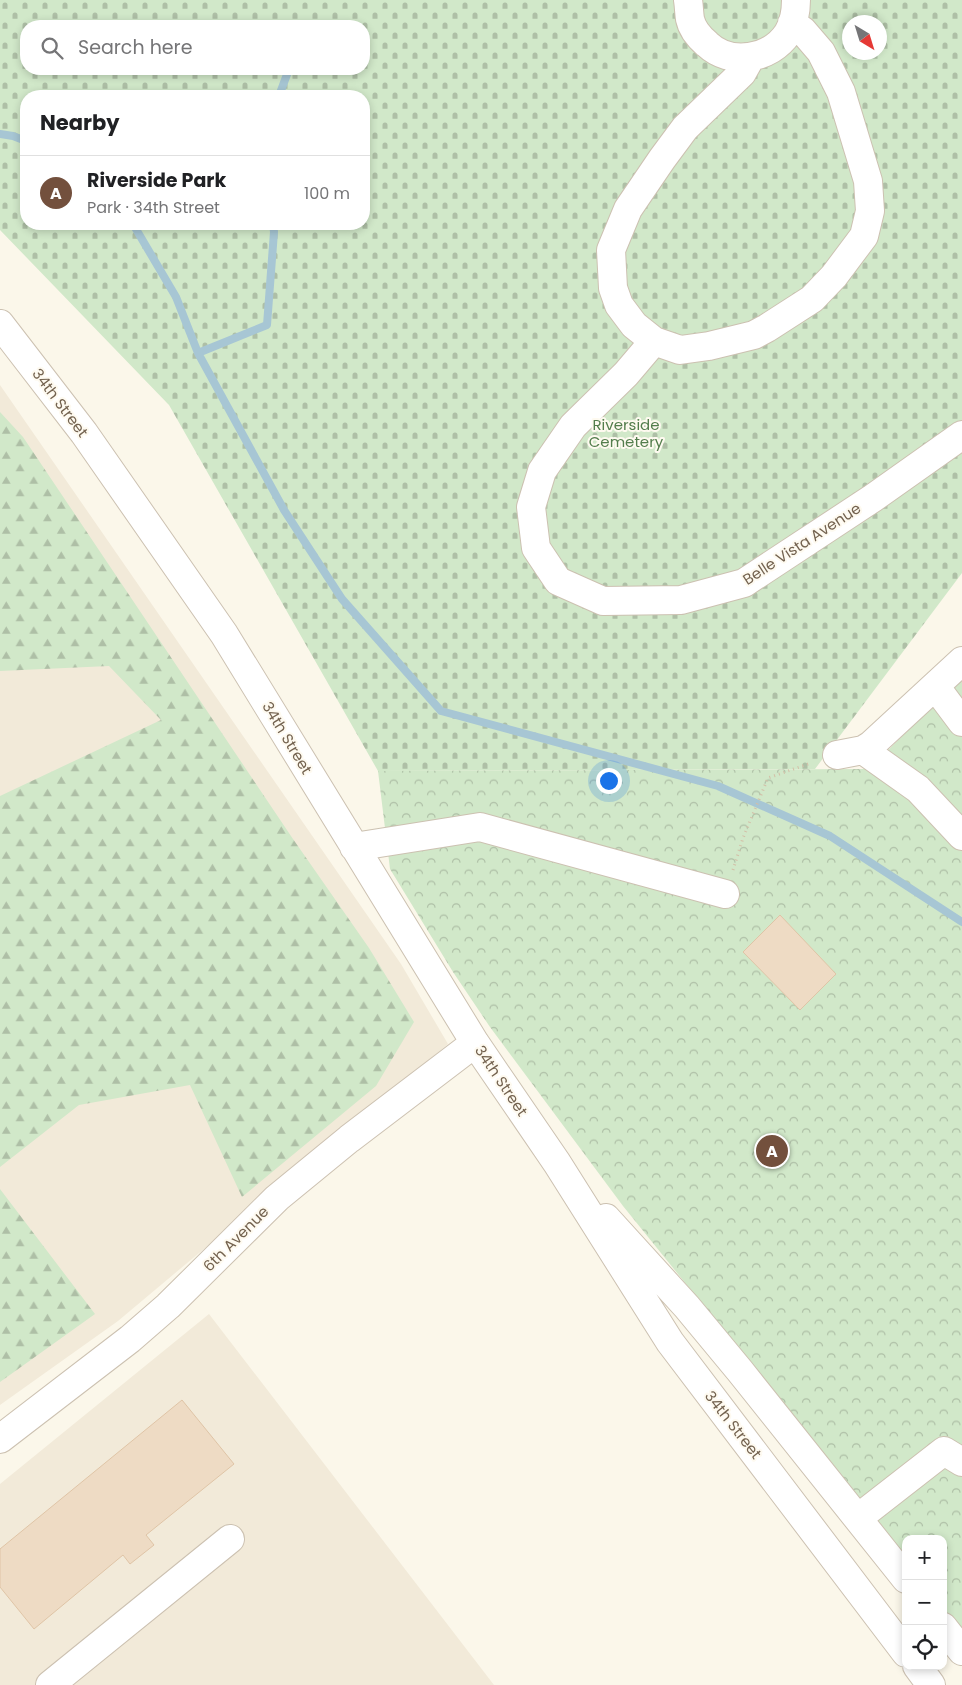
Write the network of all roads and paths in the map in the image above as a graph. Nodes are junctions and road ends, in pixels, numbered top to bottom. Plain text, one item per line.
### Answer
1 (688, 0) edge
2 (794, 12) edge
3 (751, 57) junction
4 (0, 324) edge
5 (654, 341) junction
6 (962, 435) edge
7 (962, 661) edge
8 (935, 686) junction
9 (962, 722) edge
10 (850, 752) junction
11 (962, 836) edge
12 (354, 847) junction
13 (725, 894) joint
14 (475, 1043) junction
15 (557, 1163) junction
16 (0, 1439) edge
17 (962, 1462) edge
18 (858, 1518) junction
19 (230, 1539) dead end
20 (902, 1574) edge
21 (947, 1632) edge
22 (902, 1647) edge
23 (962, 1651) edge
24 (50, 1685) edge

1 - 3 street
2 - 3 street
2 - 5 street
3 - 5 street
4 - 12 street, 34th Street
5 - 6 street, Belle Vista Avenue
7 - 8 street
8 - 9 street
8 - 10 street
10 - 11 street
10 - 13 path
12 - 13 street
12 - 14 street, 34th Street
14 - 15 street, 34th Street
14 - 16 street, 6th Avenue
15 - 18 street, 34th Street
15 - 22 street, 34th Street
17 - 18 street
18 - 20 street, 34th Street
19 - 24 street
21 - 23 street

